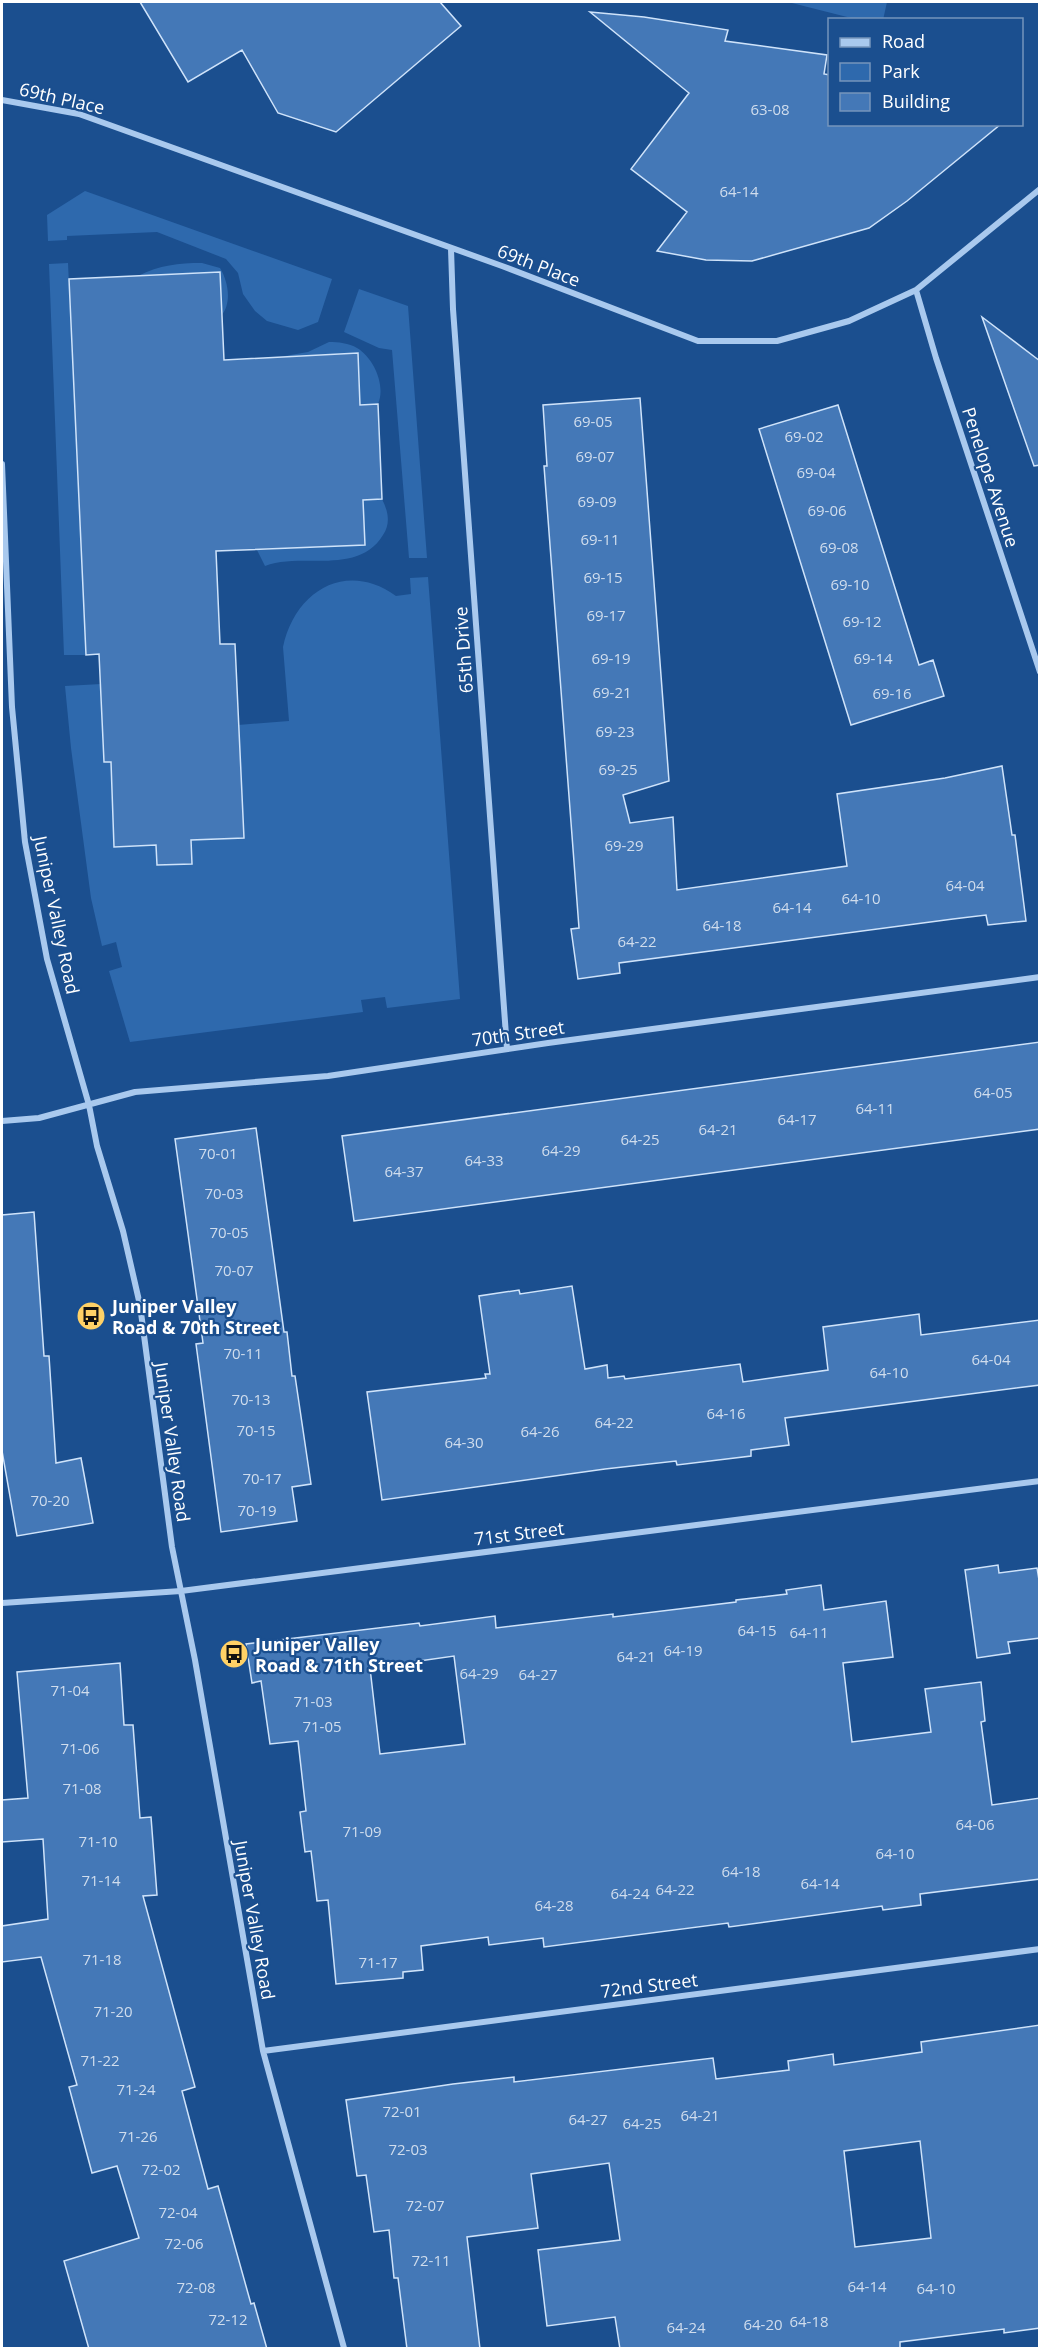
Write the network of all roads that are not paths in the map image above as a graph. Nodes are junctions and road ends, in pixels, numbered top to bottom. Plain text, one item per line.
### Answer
1 (2, 100) edge
2 (1040, 189) edge
3 (451, 249) junction
4 (916, 291) junction
5 (2, 464) edge
6 (1040, 672) edge
7 (1040, 977) edge
8 (507, 1049) junction
9 (89, 1105) junction
10 (2, 1120) edge
11 (1040, 1481) edge
12 (181, 1591) junction
13 (2, 1603) edge
14 (1040, 1949) edge
15 (263, 2051) junction
16 (344, 2349) edge

1 - 3 street, 69th Place
2 - 4 street, 69th Place
3 - 4 street, 69th Place
3 - 8 street, 65th Drive
4 - 6 street, Penelope Avenue
5 - 9 street, Juniper Valley Road
7 - 8 street, 70th Street
8 - 9 street, 70th Street
9 - 10 street, 70th Street
9 - 12 street, Juniper Valley Road
11 - 12 street, 71st Street
12 - 13 street, 71st Street
12 - 15 street, Juniper Valley Road
14 - 15 street, 72nd Street
15 - 16 street, Juniper Valley Road

